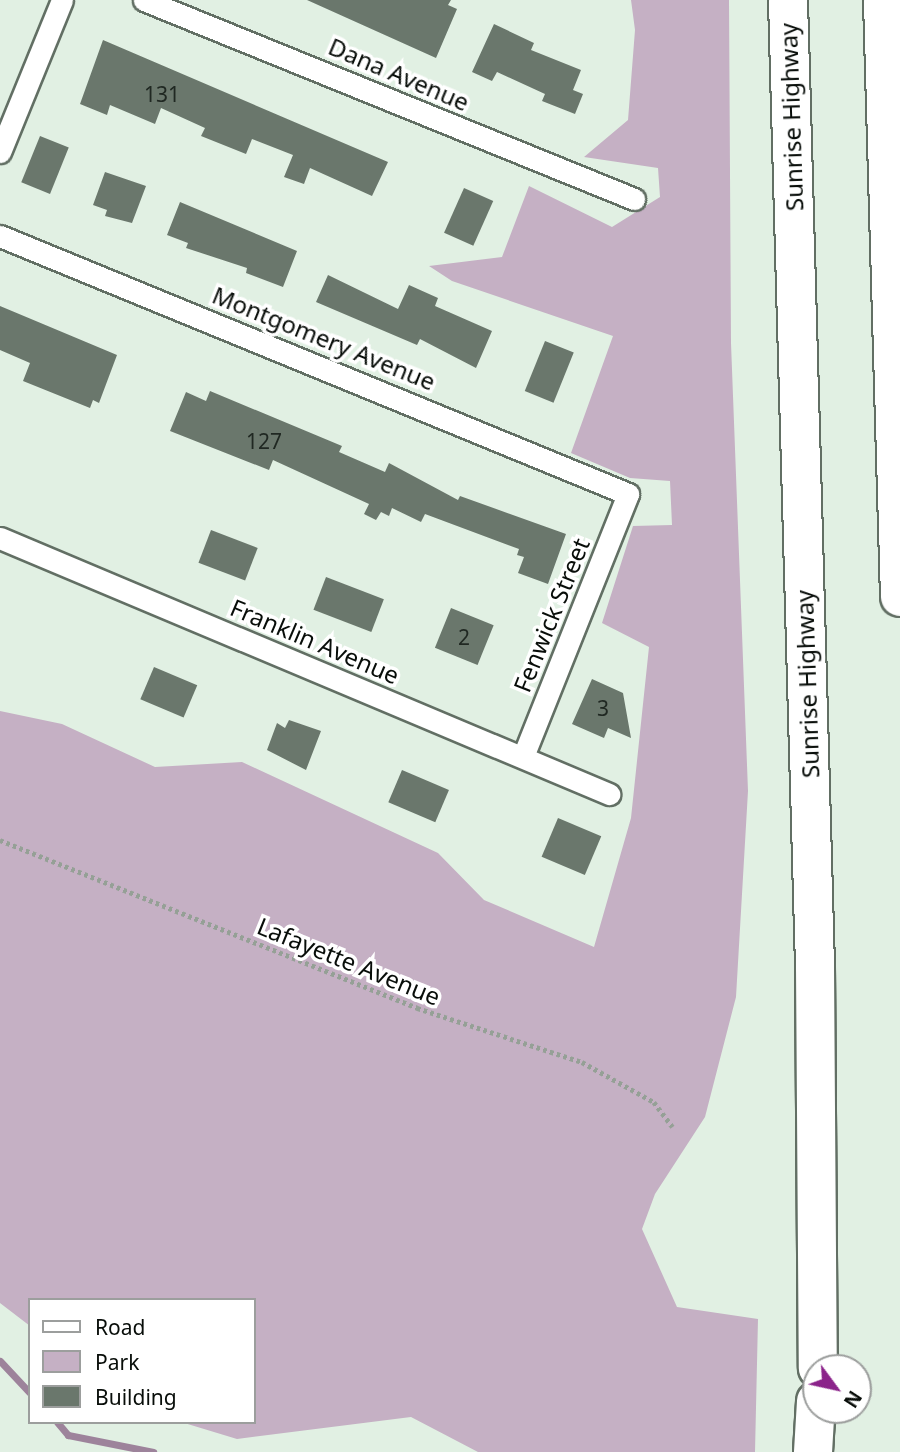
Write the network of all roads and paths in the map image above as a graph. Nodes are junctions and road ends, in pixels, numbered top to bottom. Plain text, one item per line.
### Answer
1 (62, 0) edge
2 (144, 0) edge
3 (788, 0) edge
4 (883, 0) edge
5 (0, 152) edge
6 (634, 200) dead end
7 (0, 236) edge
8 (628, 494) joint
9 (0, 538) edge
10 (900, 597) edge
11 (523, 756) junction
12 (609, 794) dead end
13 (0, 840) edge
14 (673, 1127) dead end
15 (818, 1354) edge
16 (815, 1424) edge
17 (813, 1452) edge

1 - 5 street
2 - 6 street, Dana Avenue
3 - 15 highway, Sunrise Highway
4 - 10 highway
7 - 8 street, Montgomery Avenue
8 - 11 street, Fenwick Street
9 - 11 street, Franklin Avenue
11 - 12 street, Franklin Avenue
13 - 14 path, Lafayette Avenue
16 - 17 highway

